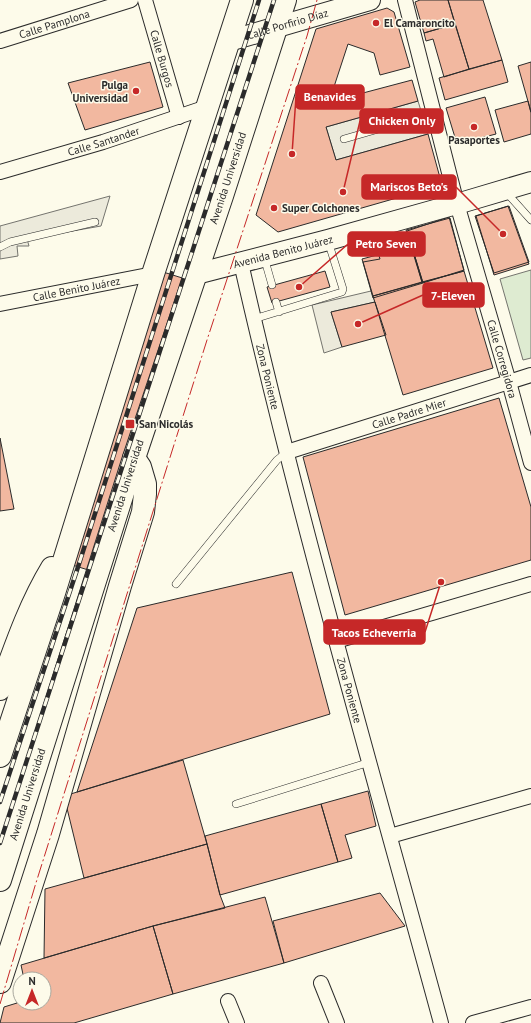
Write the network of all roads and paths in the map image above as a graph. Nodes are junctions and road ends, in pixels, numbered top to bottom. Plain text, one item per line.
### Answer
1 (131, 0) edge
2 (145, 0) edge
3 (242, 0) edge
4 (285, 0) edge
5 (370, 0) edge
6 (405, 0) edge
7 (276, 26) junction
8 (229, 40) junction
9 (0, 41) edge
10 (207, 107) junction
11 (434, 113) junction
12 (179, 117) junction
13 (344, 139) dead end
14 (0, 172) edge
15 (531, 182) edge
16 (505, 190) junction
17 (457, 204) junction
18 (531, 220) edge
19 (95, 222) dead end
20 (328, 240) junction
21 (0, 247) edge
22 (264, 257) junction
23 (241, 263) junction
24 (152, 274) junction
25 (196, 274) junction
26 (272, 285) dead end
27 (276, 302) dead end
28 (0, 304) edge
29 (279, 312) junction
30 (254, 319) junction
31 (531, 376) edge
32 (509, 382) junction
33 (287, 452) junction
34 (134, 458) junction
35 (531, 463) edge
36 (69, 543) junction
37 (176, 584) dead end
38 (531, 584) edge
39 (336, 641) junction
40 (0, 689) edge
41 (0, 756) edge
42 (370, 762) junction
43 (531, 796) edge
44 (236, 804) dead end
45 (390, 836) junction
46 (0, 880) edge
47 (0, 982) edge
48 (321, 982) dead end
49 (228, 1001) dead end
50 (531, 1007) edge
51 (237, 1023) edge
52 (338, 1023) edge
53 (441, 1023) edge
54 (473, 1023) edge

1 - 9 street, Calle Pamplona
2 - 12 street, Calle Burgos
3 - 8 highway
4 - 7 highway, Avenida Universidad
5 - 7 street, Calle Porfirio Díaz
6 - 11 street, Calle Corregidora
7 - 8 street, Calle Porfirio Díaz
7 - 25 highway, Avenida Universidad
8 - 10 highway
10 - 12 street, Calle Santander
10 - 24 highway
11 - 13 lane
11 - 17 street, Calle Corregidora
12 - 14 street, Calle Santander
15 - 16 street, Avenida Benito Juárez
16 - 17 street, Avenida Benito Juárez
16 - 18 lane
17 - 20 street, Avenida Benito Juárez
17 - 32 street, Calle Corregidora
19 - 21 lane
20 - 22 street, Avenida Benito Juárez
20 - 29 lane
22 - 23 street, Avenida Benito Juárez
22 - 26 lane
23 - 25 street, Avenida Benito Juárez
23 - 30 street, Zona Poniente
24 - 28 street, Calle Benito Juárez
24 - 36 highway
25 - 34 highway, Avenida Universidad
27 - 29 lane
29 - 30 lane
30 - 33 street, Zona Poniente
31 - 32 street, Calle Padre Mier
32 - 33 street, Calle Padre Mier
32 - 35 street, Calle Corregidora
33 - 37 lane
33 - 39 street, Zona Poniente
34 - 46 highway, Avenida Universidad
34 - 47 highway
36 - 40 highway
36 - 41 highway
38 - 39 street
39 - 42 street, Zona Poniente
42 - 44 lane
42 - 45 street, Zona Poniente
43 - 45 street
45 - 53 street, Zona Poniente
48 - 52 street
49 - 51 street
50 - 54 street

